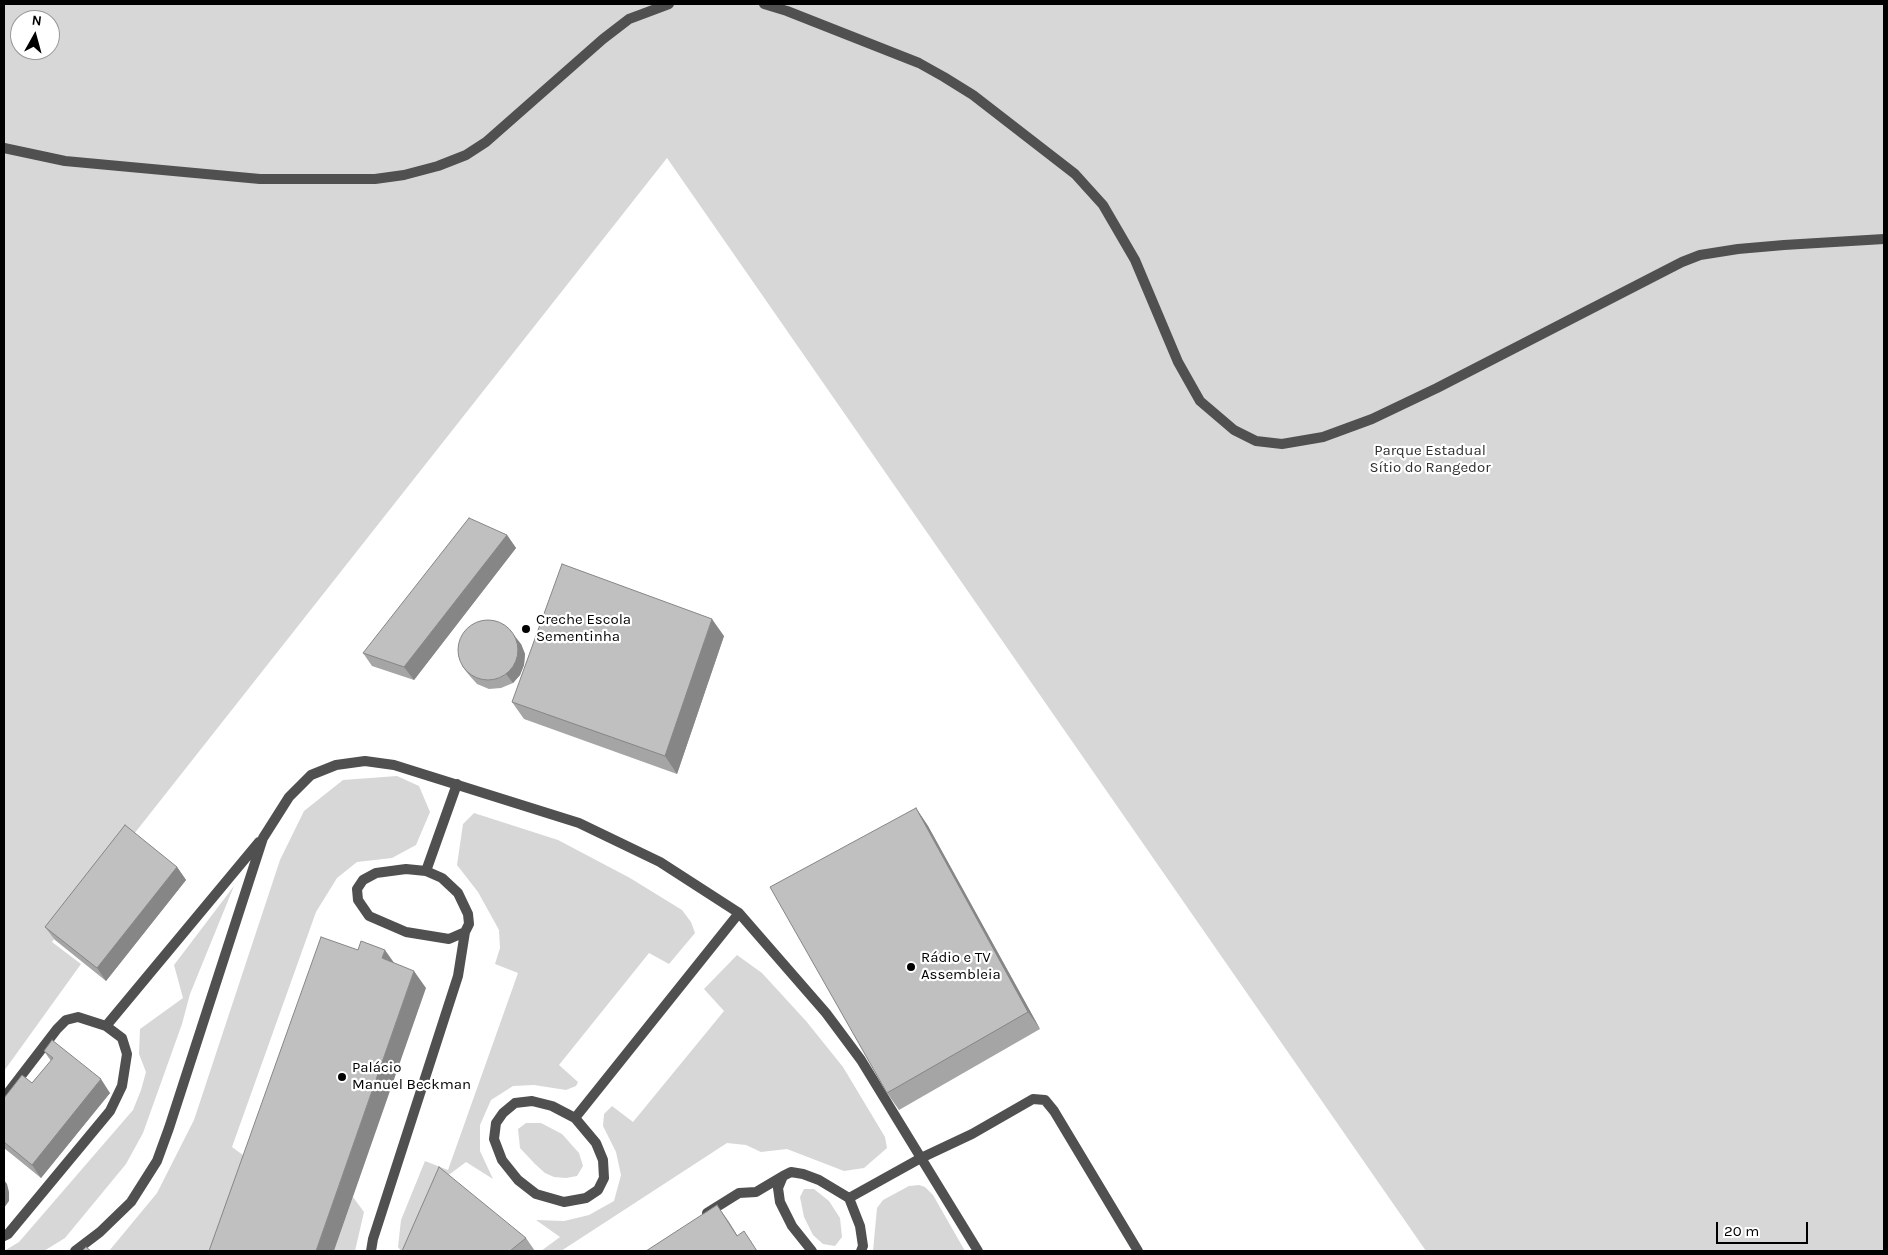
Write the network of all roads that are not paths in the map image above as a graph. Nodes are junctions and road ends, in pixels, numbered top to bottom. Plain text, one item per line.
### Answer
1 (669, 4) edge
2 (764, 4) edge
3 (4, 148) edge
4 (1884, 239) edge
5 (457, 784) junction
6 (262, 838) junction
7 (426, 871) junction
8 (739, 913) junction
9 (465, 932) junction
10 (106, 1026) junction
11 (4, 1098) edge
12 (574, 1118) junction
13 (921, 1158) junction
14 (784, 1176) junction
15 (849, 1198) junction
16 (697, 1220) edge
17 (4, 1236) edge
18 (75, 1251) edge
19 (371, 1251) edge
20 (812, 1251) edge
21 (861, 1251) edge
22 (978, 1251) edge
23 (1138, 1251) edge

1 - 3 street
2 - 4 street
5 - 6 street
5 - 7 street
5 - 8 street
6 - 10 street
6 - 18 street
7 - 9 street
7 - 9 street
8 - 12 street
8 - 13 street
9 - 19 street
10 - 11 street
10 - 17 street
12 - 12 street
13 - 15 street
13 - 22 street
13 - 23 street
14 - 15 street
14 - 16 street
14 - 20 street
15 - 21 street

